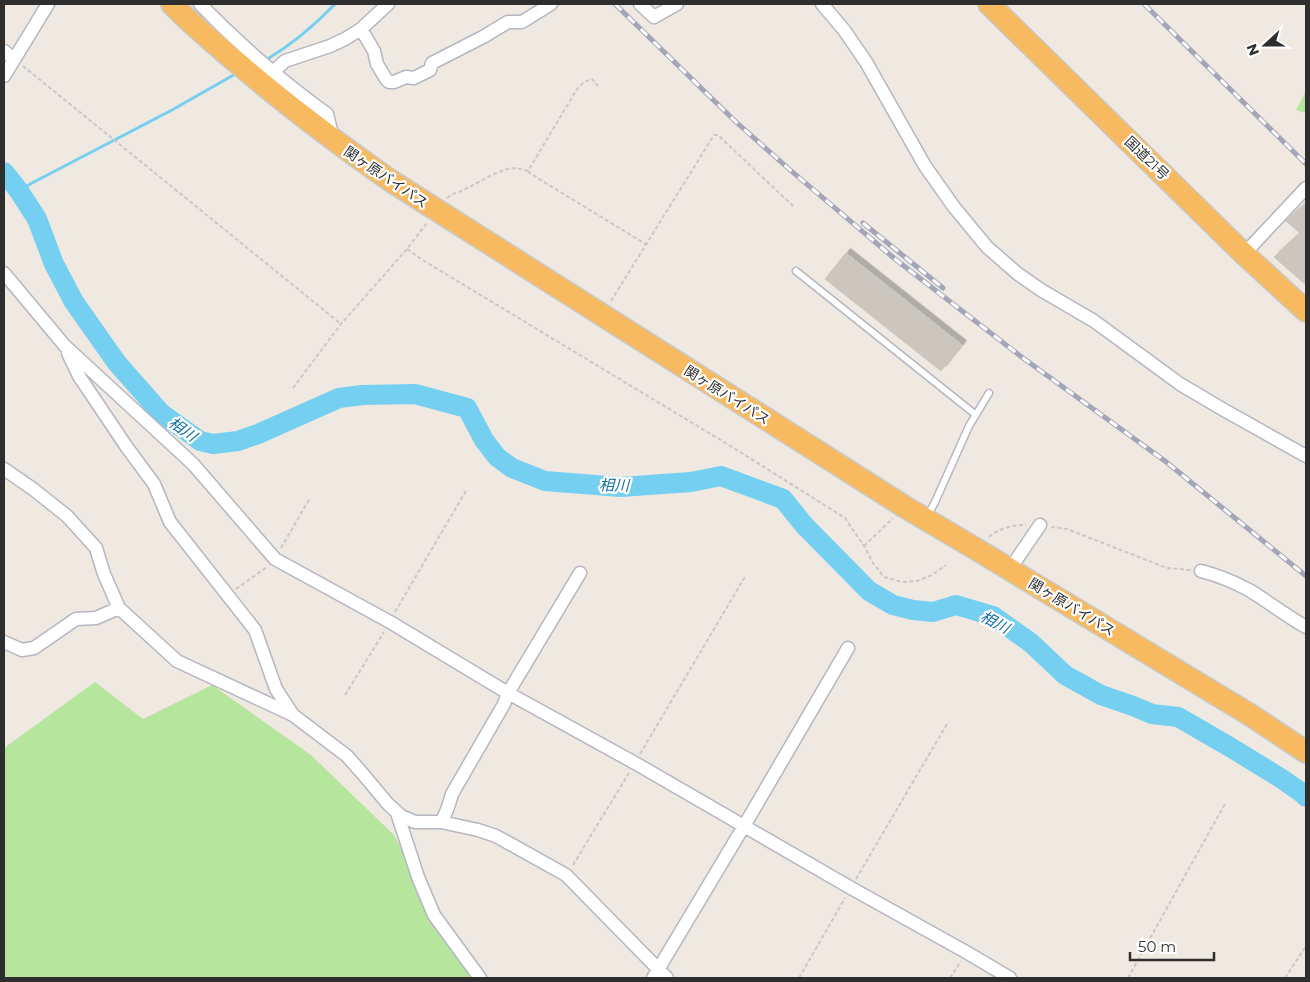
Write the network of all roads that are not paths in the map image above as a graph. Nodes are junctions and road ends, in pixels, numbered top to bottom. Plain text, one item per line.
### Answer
1 (48, 4) edge
2 (157, 4) edge
3 (172, 4) edge
4 (200, 4) edge
5 (388, 4) edge
6 (551, 4) edge
7 (640, 4) edge
8 (677, 4) edge
9 (822, 4) edge
10 (989, 4) edge
11 (193, 25) junction
12 (360, 29) junction
13 (9, 55) edge
14 (273, 72) junction
15 (4, 76) edge
16 (333, 140) junction
17 (1306, 188) edge
18 (1244, 254) junction
19 (796, 271) dead end
20 (4, 273) edge
21 (1306, 311) edge
22 (65, 346) junction
23 (989, 393) dead end
24 (976, 415) junction
25 (1306, 456) edge
26 (4, 469) edge
27 (926, 519) junction
28 (1040, 525) road end
29 (1010, 569) junction
30 (1201, 572) road end
31 (580, 573) dead end
32 (119, 608) junction
33 (1306, 626) edge
34 (4, 642) edge
35 (848, 648) dead end
36 (508, 693) junction
37 (293, 715) junction
38 (1306, 752) edge
39 (397, 813) junction
40 (442, 822) junction
41 (744, 826) junction
42 (660, 976) edge
43 (480, 978) edge
44 (1010, 978) edge

1 - 13 street
2 - 11 highway
3 - 11 highway, 関ヶ原バイパス
4 - 14 street
5 - 12 street
6 - 12 street
7 - 8 street
9 - 25 street
10 - 18 highway, 国道21号
11 - 16 highway, 関ヶ原バイパス
12 - 14 street
13 - 15 street
14 - 16 street
16 - 27 highway, 関ヶ原バイパス
17 - 18 street
18 - 21 highway, 国道21号
19 - 24 lane
20 - 22 street
22 - 36 street
22 - 37 street
23 - 24 lane
24 - 27 lane
26 - 32 street
27 - 29 highway, 関ヶ原バイパス
28 - 29 street
29 - 38 highway, 関ヶ原バイパス
30 - 33 street
31 - 36 street
32 - 34 street
32 - 37 street
35 - 41 street
36 - 40 street
36 - 41 street
37 - 39 street
39 - 40 street
39 - 43 street
40 - 42 street
41 - 42 street
41 - 44 street

